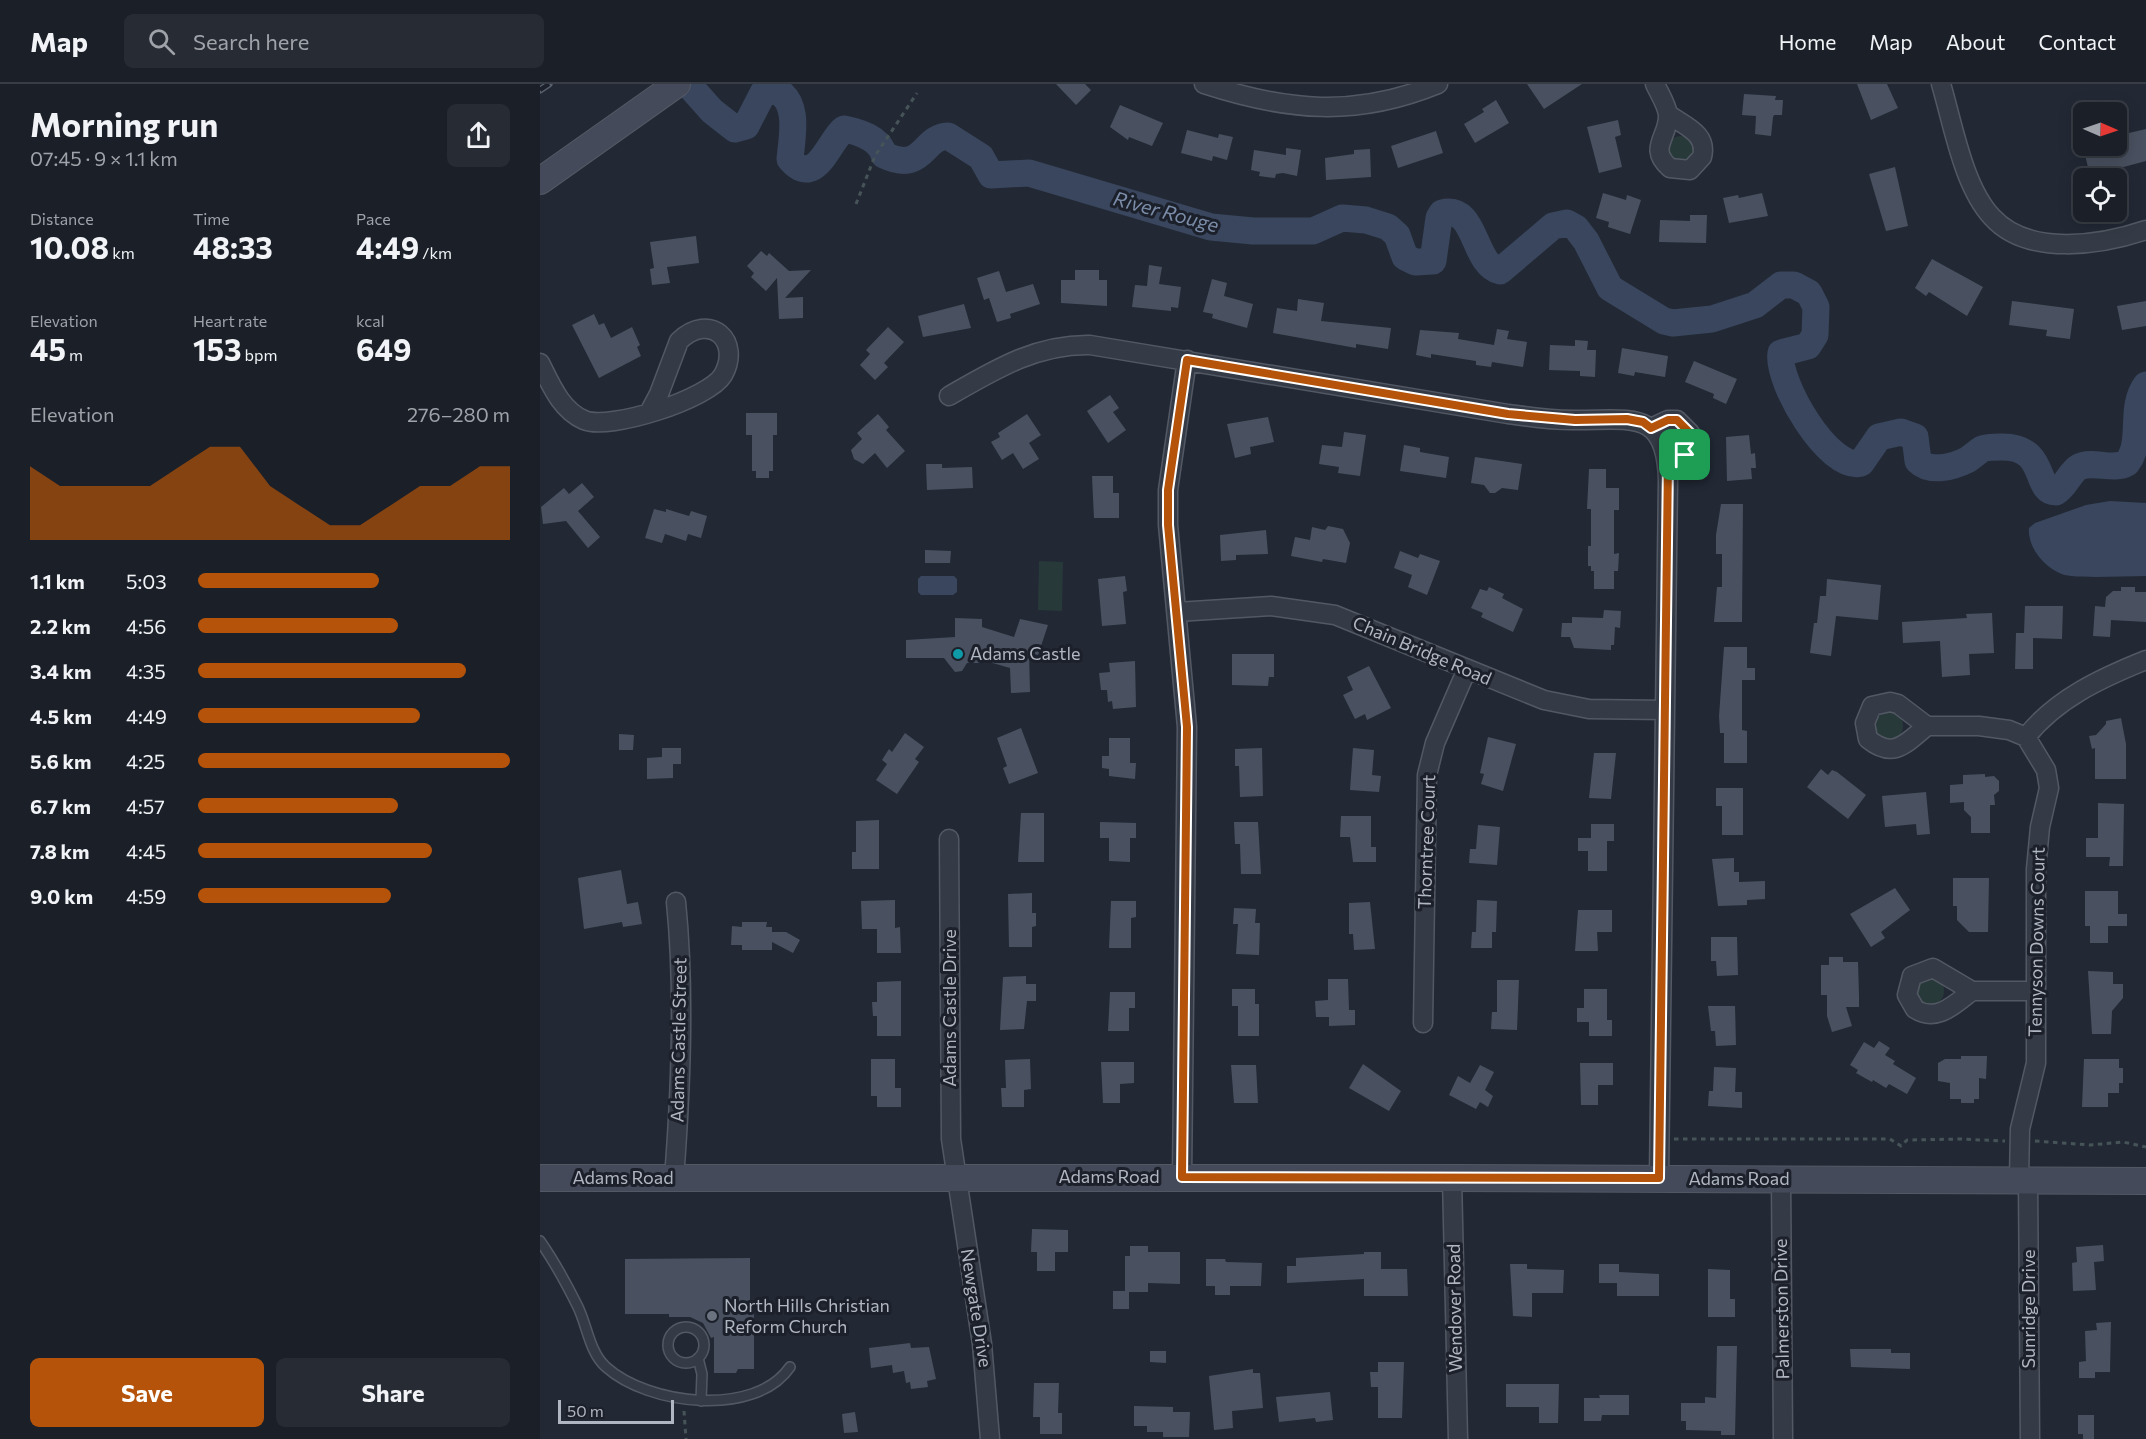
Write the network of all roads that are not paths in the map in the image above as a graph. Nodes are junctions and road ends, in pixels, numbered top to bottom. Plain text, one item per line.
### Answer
1 (1438, 84) edge
2 (1654, 84) edge
3 (1941, 84) edge
4 (1212, 85) edge
5 (674, 86) edge
6 (1668, 114) dead end
7 (540, 181) edge
8 (2146, 230) edge
9 (1187, 360) junction
10 (540, 363) edge
11 (949, 396) dead end
12 (650, 411) junction
13 (1651, 428) junction
14 (1668, 462) junction
15 (1177, 612) junction
16 (2146, 660) edge
17 (1467, 669) junction
18 (1665, 710) junction
19 (1927, 726) dead end
20 (2026, 737) junction
21 (950, 839) dead end
22 (676, 902) dead end
23 (1972, 991) dead end
24 (2036, 992) junction
25 (1423, 1023) dead end
26 (956, 1177) junction
27 (1182, 1177) junction
28 (540, 1178) edge
29 (674, 1178) junction
30 (1452, 1178) junction
31 (1659, 1178) junction
32 (1781, 1179) junction
33 (2024, 1180) junction
34 (2146, 1181) edge
35 (540, 1241) edge
36 (698, 1358) dead end
37 (790, 1367) dead end
38 (701, 1401) junction
39 (990, 1439) edge
40 (1458, 1439) edge
41 (1783, 1439) edge
42 (2030, 1439) edge

1 - 4 street
2 - 6 street
3 - 8 street
5 - 7 street
9 - 11 street
9 - 13 street
9 - 15 street
10 - 12 street
12 - 12 street
13 - 14 street
13 - 14 street
14 - 18 street
15 - 17 street, Chain Bridge Road
15 - 27 street
16 - 20 street
17 - 18 street, Chain Bridge Road
17 - 25 street, Thorntree Court
18 - 31 street
19 - 20 street
20 - 24 street, Tennyson Downs Court
21 - 26 street, Adams Castle Drive
22 - 29 street, Adams Castle Street
23 - 24 street
24 - 33 street, Tennyson Downs Court
26 - 27 street, Adams Road
26 - 29 street, Adams Road
26 - 39 street, Newgate Drive
27 - 30 street, Adams Road
28 - 29 street, Adams Road
30 - 31 street, Adams Road
30 - 40 street, Wendover Road
31 - 32 street, Adams Road
32 - 33 street, Adams Road
32 - 41 street, Palmerston Drive
33 - 34 street, Adams Road
33 - 42 street, Sunridge Drive
35 - 38 lane
36 - 38 lane
37 - 38 lane

